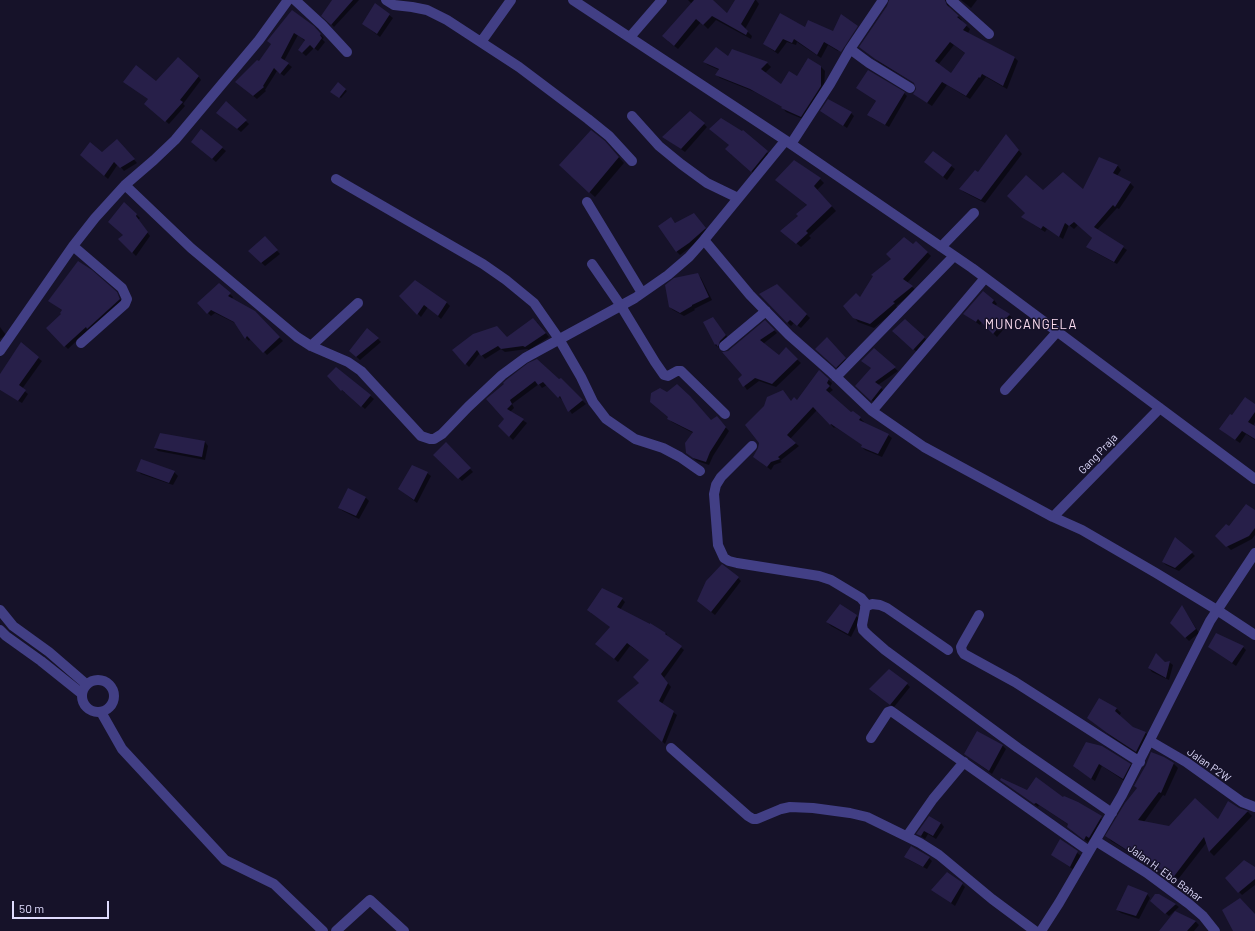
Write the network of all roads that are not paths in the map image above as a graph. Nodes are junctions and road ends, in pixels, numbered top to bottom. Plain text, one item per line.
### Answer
1 (288, 0) edge
2 (295, 0) edge
3 (386, 0) edge
4 (511, 0) edge
5 (573, 0) edge
6 (662, 0) edge
7 (883, 0) edge
8 (951, 0) edge
9 (990, 34) dead end
10 (630, 37) junction
11 (481, 42) junction
12 (850, 49) junction
13 (346, 52) dead end
14 (910, 88) dead end
15 (632, 116) dead end
16 (788, 142) junction
17 (632, 161) dead end
18 (336, 179) dead end
19 (125, 185) junction
20 (738, 198) junction
21 (588, 202) dead end
22 (974, 213) dead end
23 (704, 240) junction
24 (73, 246) junction
25 (941, 247) junction
26 (954, 256) junction
27 (592, 264) dead end
28 (985, 278) junction
29 (642, 293) junction
30 (358, 303) dead end
31 (621, 306) junction
32 (766, 311) junction
33 (1057, 332) junction
34 (559, 339) junction
35 (81, 343) dead end
36 (311, 346) junction
37 (724, 346) dead end
38 (0, 351) edge
39 (836, 377) junction
40 (1005, 390) dead end
41 (1160, 408) junction
42 (872, 411) junction
43 (725, 414) dead end
44 (752, 446) dead end
45 (700, 472) dead end
46 (1255, 480) edge
47 (1053, 517) junction
48 (1255, 553) edge
49 (865, 607) junction
50 (0, 610) edge
51 (1217, 610) junction
52 (979, 615) dead end
53 (0, 630) edge
54 (1255, 636) edge
55 (948, 650) dead end
56 (84, 688) junction
57 (101, 712) junction
58 (871, 738) dead end
59 (1150, 741) junction
60 (671, 748) dead end
61 (964, 762) junction
62 (1140, 762) junction
63 (1255, 807) edge
64 (1112, 813) junction
65 (907, 836) junction
66 (1096, 841) junction
67 (1089, 851) junction
68 (323, 931) edge
69 (336, 931) edge
70 (404, 931) edge
71 (1035, 931) edge
72 (1041, 931) edge
73 (1215, 931) edge

1 - 19 street
2 - 13 street
3 - 11 street
4 - 11 street
5 - 10 street
6 - 10 street
7 - 12 street
8 - 9 street
10 - 16 street
11 - 17 street
12 - 14 street
12 - 16 street
15 - 20 street
16 - 20 street
16 - 25 street
18 - 34 street
19 - 24 street
19 - 36 street
20 - 23 street
21 - 29 street
22 - 25 street
23 - 29 street
23 - 32 street
24 - 35 street
24 - 38 street
25 - 26 street
26 - 28 street
26 - 39 street
27 - 31 street
28 - 33 street
28 - 42 street
29 - 31 street
30 - 36 street
31 - 34 street
31 - 43 street
32 - 37 street
32 - 39 street
33 - 40 street
33 - 41 street
34 - 36 street
34 - 45 street
39 - 42 street
41 - 46 street
41 - 47 street, Gang Praja
42 - 47 street
44 - 49 street
47 - 51 street
48 - 51 street
49 - 55 street
49 - 64 street
50 - 56 street
51 - 54 street
51 - 59 street
52 - 62 street
53 - 56 street
56 - 57 street
56 - 57 street
57 - 68 street
58 - 61 street
59 - 62 street
59 - 63 street, Jalan P2W
60 - 65 street
61 - 65 street
61 - 67 street
62 - 64 street
64 - 66 street
65 - 71 street
66 - 67 street
66 - 73 street, Jalan H. Ebo Bahar
67 - 72 street
69 - 70 street

